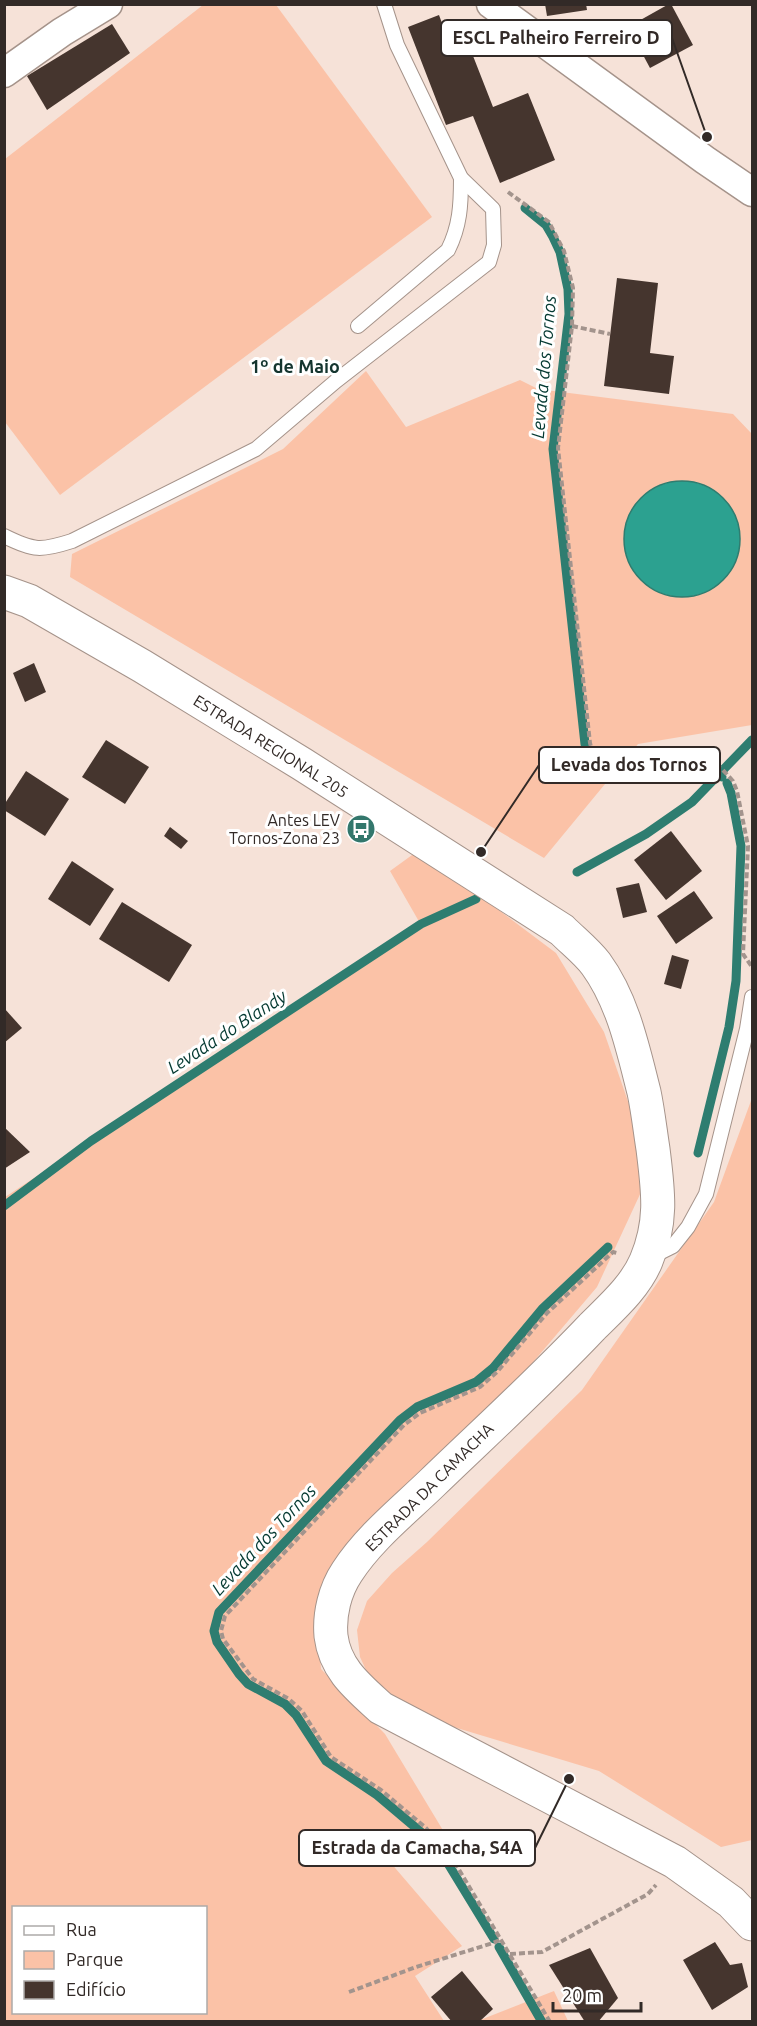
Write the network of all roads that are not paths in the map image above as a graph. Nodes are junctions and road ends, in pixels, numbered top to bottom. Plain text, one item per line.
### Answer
1 (108, 4) edge
2 (384, 4) edge
3 (491, 4) edge
4 (4, 73) edge
5 (460, 178) junction
6 (753, 192) edge
7 (358, 326) dead end
8 (4, 536) edge
9 (4, 592) edge
10 (562, 930) joint
11 (753, 997) edge
12 (646, 1260) junction
13 (753, 1924) edge

1 - 4 street
2 - 5 lane
3 - 6 street
5 - 7 lane
5 - 8 lane
9 - 10 main road, ESTRADA REGIONAL 205
10 - 12 main road, ESTRADA DA CAMACHA
11 - 12 lane
12 - 13 main road, ESTRADA DA CAMACHA

